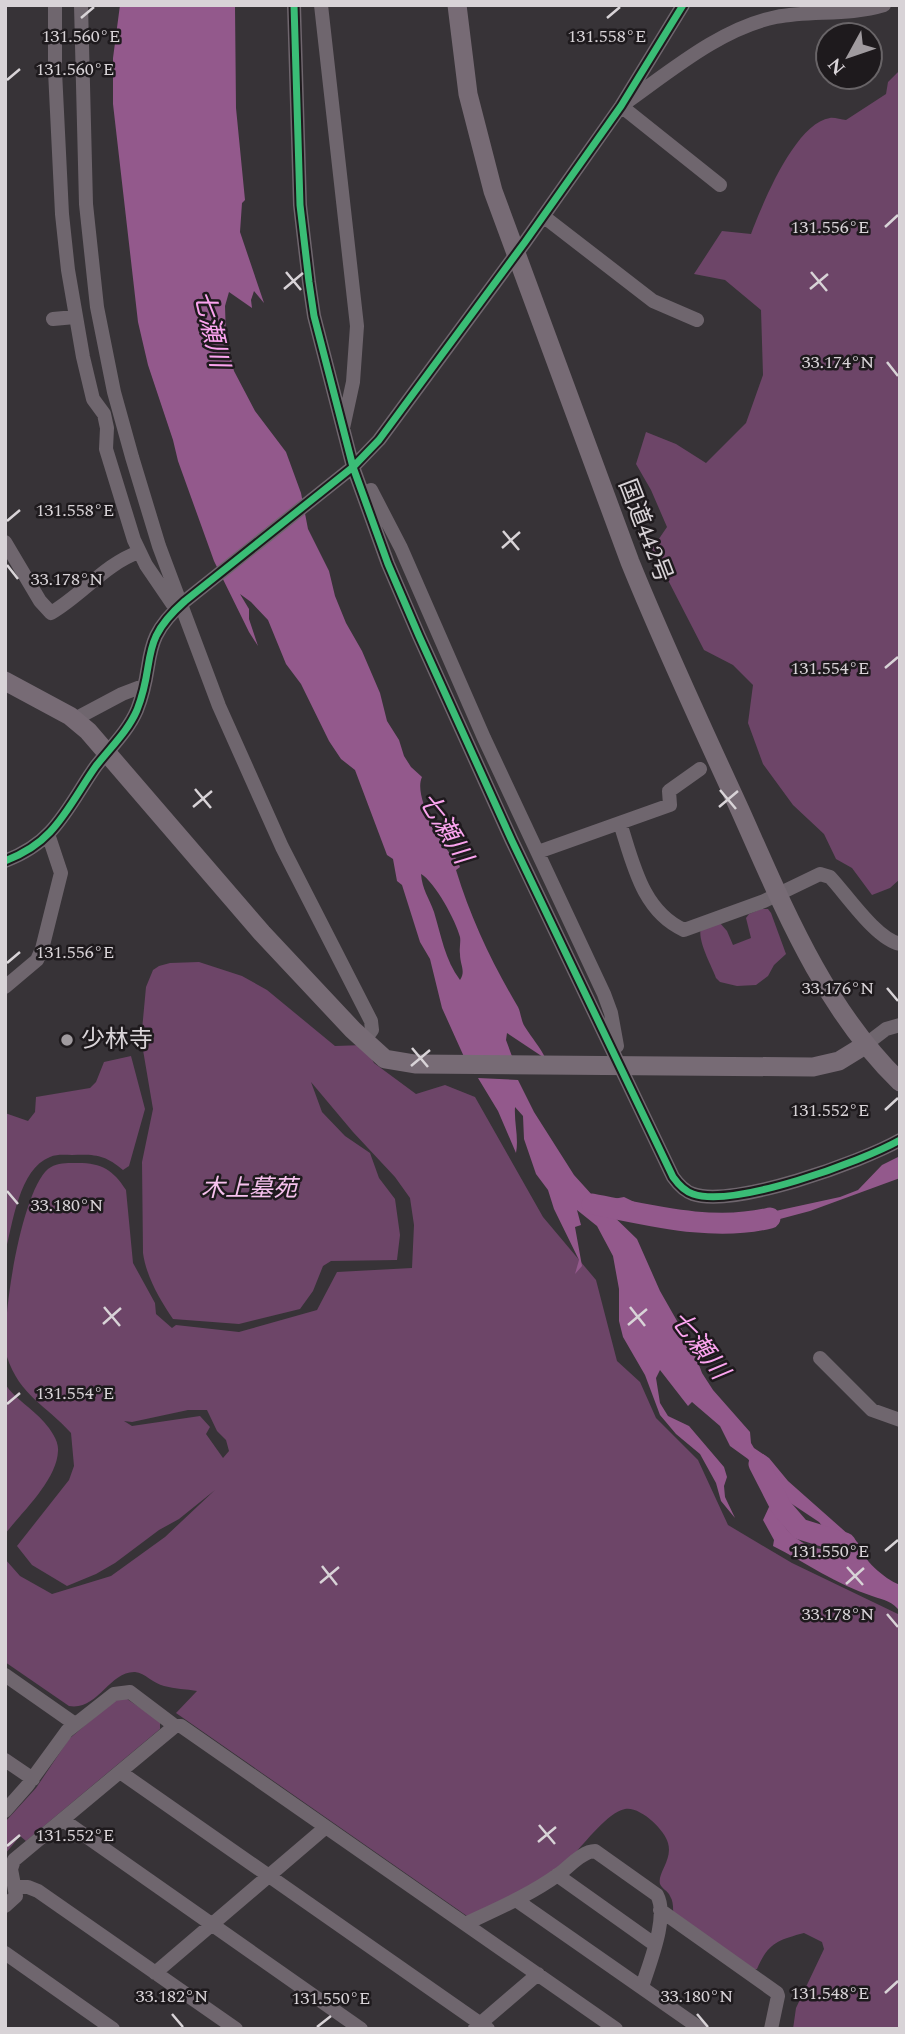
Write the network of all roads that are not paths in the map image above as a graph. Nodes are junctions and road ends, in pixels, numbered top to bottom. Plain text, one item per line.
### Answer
1 (55, 5) edge
2 (81, 5) edge
3 (294, 5) edge
4 (321, 5) edge
5 (457, 5) edge
6 (683, 5) edge
7 (884, 5) edge
8 (621, 106) junction
9 (720, 185) dead end
10 (543, 216) junction
11 (515, 255) junction
12 (75, 317) junction
13 (53, 319) dead end
14 (697, 320) dead end
15 (343, 430) junction
16 (348, 471) junction
17 (5, 542) edge
18 (139, 552) junction
19 (181, 605) junction
20 (5, 681) edge
21 (144, 686) junction
22 (75, 719) junction
23 (108, 752) junction
24 (700, 769) dead end
25 (620, 823) junction
26 (48, 834) junction
27 (538, 852) junction
28 (5, 860) edge
29 (779, 895) junction
30 (900, 944) edge
31 (5, 987) edge
32 (900, 1025) edge
33 (363, 1041) junction
34 (864, 1045) junction
35 (620, 1065) junction
36 (900, 1083) edge
37 (900, 1140) edge
38 (820, 1358) dead end
39 (900, 1420) edge
40 (5, 1675) edge
41 (75, 1724) junction
42 (175, 1726) junction
43 (5, 1760) edge
44 (120, 1772) junction
45 (33, 1779) junction
46 (5, 1811) edge
47 (63, 1820) junction
48 (326, 1827) junction
49 (557, 1875) junction
50 (269, 1876) junction
51 (15, 1887) junction
52 (516, 1899) junction
53 (5, 1906) edge
54 (660, 1910) junction
55 (212, 1924) junction
56 (466, 1924) junction
57 (654, 1944) junction
58 (5, 1953) edge
59 (155, 1973) junction
60 (538, 1974) junction
61 (642, 1987) junction
62 (229, 2027) edge
63 (481, 2027) edge
64 (113, 2029) edge
65 (362, 2029) edge
66 (616, 2029) edge
67 (701, 2029) edge
68 (771, 2029) edge

1 - 12 street
2 - 19 street
3 - 15 street
4 - 15 street
5 - 11 highway, 国道442号
6 - 8 street
7 - 8 street
8 - 9 street
8 - 10 street
10 - 11 street
10 - 14 street
11 - 16 street
11 - 29 highway, 国道442号
12 - 13 street
12 - 18 street
15 - 16 street
16 - 19 street
16 - 27 street
16 - 35 street
17 - 18 street
18 - 19 street
19 - 21 street
19 - 33 street
20 - 22 highway
21 - 22 street
21 - 23 street
22 - 23 highway
23 - 26 street
23 - 33 highway
24 - 25 street
25 - 27 street
25 - 29 street
26 - 28 street
26 - 31 street
27 - 35 street
29 - 30 street
29 - 34 highway, 国道442号
32 - 34 street
33 - 35 highway
34 - 35 highway
34 - 36 highway, 国道442号
35 - 37 street
38 - 39 street
40 - 41 street
41 - 42 street
41 - 45 street
42 - 44 street
42 - 48 street
43 - 45 street
44 - 47 street
44 - 50 street
45 - 46 street
47 - 51 street
47 - 55 street
48 - 50 street
48 - 56 street
49 - 52 street
49 - 54 street
49 - 57 street
50 - 55 street
50 - 63 street
51 - 53 street
51 - 59 street
52 - 56 street
52 - 61 street
54 - 57 street
54 - 68 street
55 - 59 street
55 - 65 street
56 - 60 street
57 - 61 street
58 - 64 street
59 - 62 street
60 - 63 street
60 - 66 street
61 - 67 street

